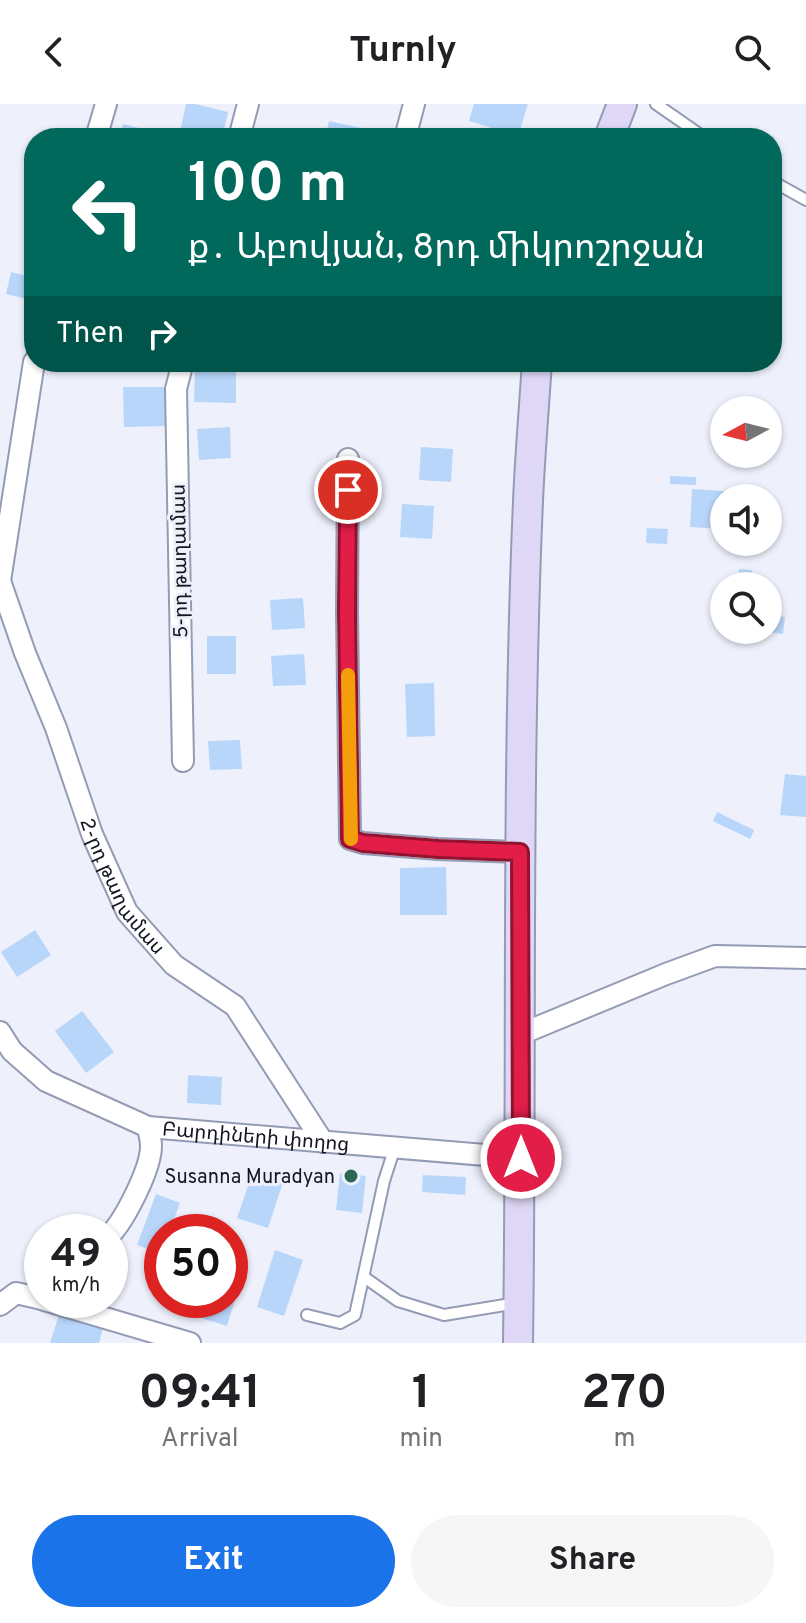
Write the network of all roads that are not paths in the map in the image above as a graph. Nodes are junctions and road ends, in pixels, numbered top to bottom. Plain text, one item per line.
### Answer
1 (106, 104) edge
2 (248, 104) edge
3 (414, 104) edge
4 (622, 104) edge
5 (656, 104) edge
6 (99, 128) edge
7 (242, 128) edge
8 (408, 128) edge
9 (613, 128) edge
10 (691, 128) edge
11 (782, 187) edge
12 (806, 200) edge
13 (32, 372) edge
14 (180, 372) edge
15 (536, 372) edge
16 (348, 459) dead end
17 (0, 581) edge
18 (183, 761) dead end
19 (520, 852) junction
20 (806, 958) edge
21 (0, 1032) edge
22 (521, 1034) junction
23 (6, 1053) edge
24 (148, 1127) junction
25 (323, 1142) junction
26 (395, 1147) junction
27 (521, 1158) junction
28 (124, 1214) edge
29 (364, 1277) junction
30 (24, 1295) edge
31 (519, 1303) junction
32 (0, 1305) edge
33 (307, 1315) dead end
34 (105, 1318) edge
35 (190, 1343) edge
36 (518, 1343) edge

1 - 6 street
2 - 7 street
3 - 8 street
4 - 9 main road
5 - 10 lane
11 - 12 lane
13 - 17 street
14 - 18 street, 5-րդ թաղամաս
15 - 19 main road
16 - 19 street
17 - 25 street, 2-րդ թաղամաս
19 - 22 main road
20 - 22 street
21 - 23 street, Բարդիների փողոց
22 - 27 main road
23 - 24 street, Բարդիների փողոց
24 - 25 street, Բարդիների փողոց
24 - 28 street
25 - 26 street, Բարդիների փողոց
26 - 27 street, Բարդիների փողոց
26 - 29 lane
27 - 31 main road
29 - 31 lane
29 - 33 lane
30 - 32 street
31 - 36 main road
34 - 35 street

